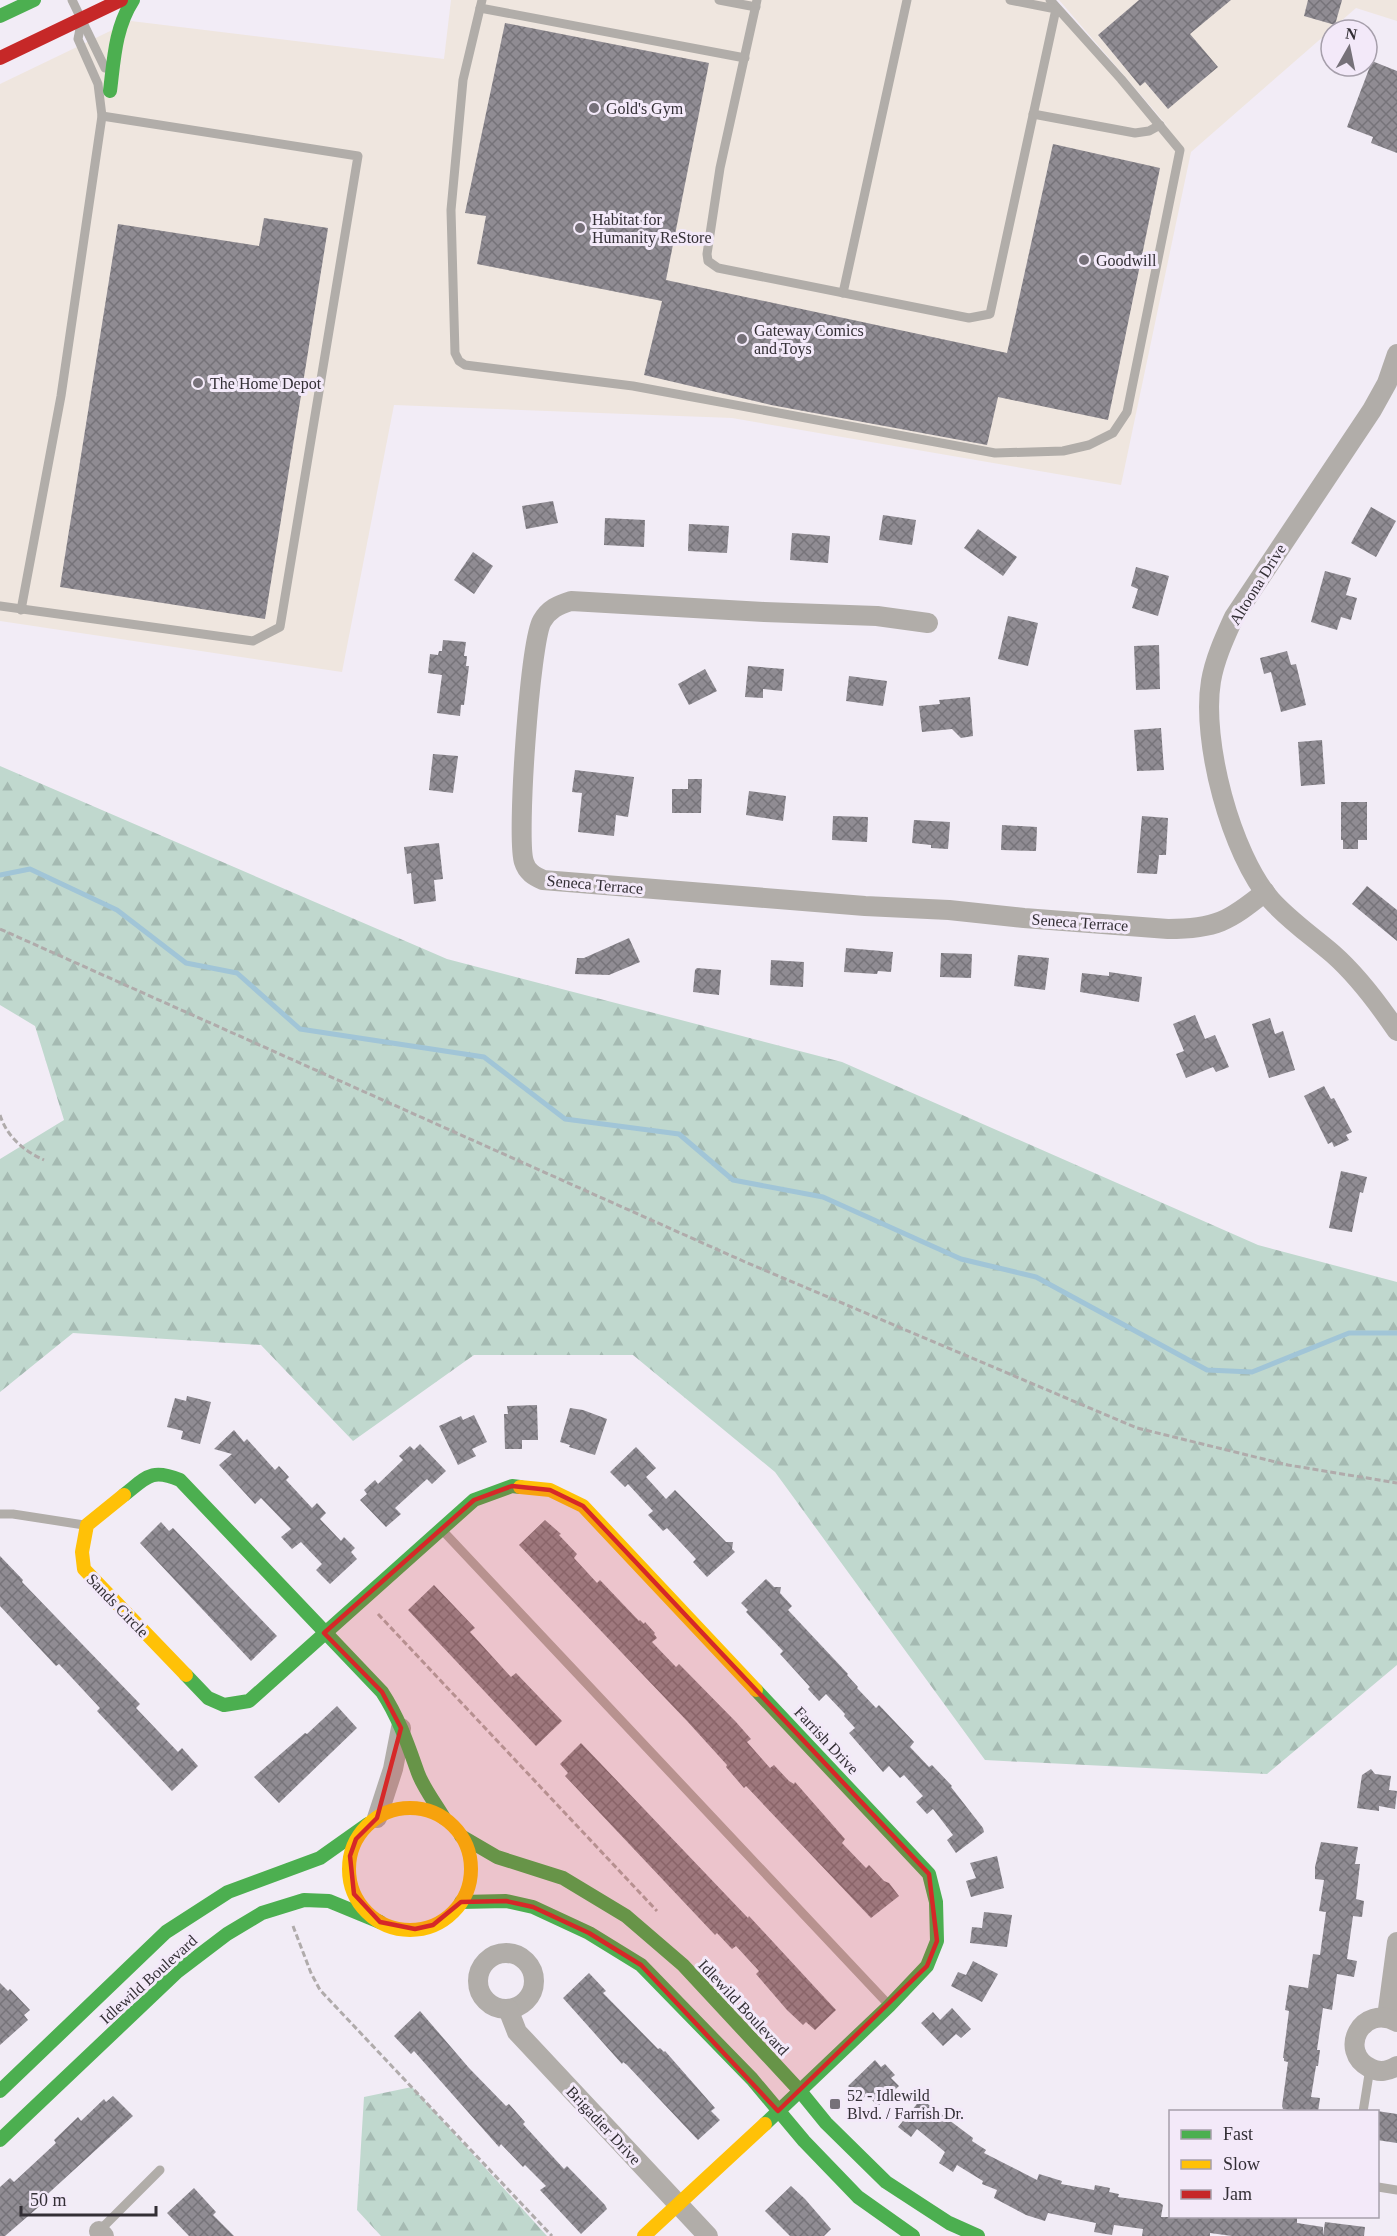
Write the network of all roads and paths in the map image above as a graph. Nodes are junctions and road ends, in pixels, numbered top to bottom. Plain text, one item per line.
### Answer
1 (34, 0) edge
2 (72, 0) edge
3 (121, 0) edge
4 (133, 0) edge
5 (718, 0) edge
6 (907, 0) edge
7 (1010, 0) edge
8 (1050, 0) edge
9 (756, 3) edge
10 (481, 4) edge
11 (1056, 9) junction
12 (0, 16) edge
13 (82, 19) junction
14 (0, 58) edge
15 (744, 58) junction
16 (110, 91) junction
17 (1033, 114) junction
18 (102, 116) junction
19 (1160, 125) junction
20 (843, 293) junction
21 (1397, 354) edge
22 (0, 606) edge
23 (21, 610) junction
24 (928, 623) dead end
25 (1265, 892) junction
26 (0, 929) edge
27 (1397, 1031) edge
28 (0, 1115) edge
29 (45, 1160) dead end
30 (1397, 1484) edge
31 (0, 1514) edge
32 (87, 1525) junction
33 (442, 1530) junction
34 (377, 1612) dead end
35 (324, 1633) junction
36 (401, 1728) junction
37 (444, 1818) junction
38 (373, 1821) junction
39 (461, 1836) junction
40 (461, 1902) junction
41 (664, 1918) dead end
42 (292, 1921) dead end
43 (380, 1922) junction
44 (1397, 1942) edge
45 (889, 2006) junction
46 (508, 2009) dead end
47 (1392, 2020) edge
48 (1397, 2066) edge
49 (1370, 2068) junction
50 (0, 2091) edge
51 (800, 2091) junction
52 (1363, 2110) edge
53 (778, 2111) junction
54 (0, 2140) edge
55 (160, 2170) dead end
56 (1379, 2187) edge
57 (1397, 2190) edge
58 (677, 2204) junction
59 (99, 2234) edge
60 (552, 2236) edge
61 (644, 2236) edge
62 (708, 2236) edge
63 (913, 2236) edge
64 (978, 2236) edge

1 - 12 street
2 - 13 lane
3 - 13 street
4 - 16 street
5 - 9 lane
6 - 20 lane
7 - 11 lane
8 - 11 lane
9 - 15 lane
10 - 15 lane
10 - 19 lane
11 - 17 lane
11 - 19 lane
13 - 14 street
13 - 16 lane
13 - 18 lane
15 - 20 lane
16 - 18 lane
17 - 19 lane
17 - 20 lane
18 - 23 lane
18 - 23 lane
21 - 25 street, Altoona Drive
22 - 23 lane
24 - 25 street, Seneca Terrace
25 - 27 street, Altoona Drive
26 - 30 path
28 - 29 path
31 - 32 lane
32 - 35 street
32 - 35 street, Sands Circle
33 - 35 street, Farrish Drive
33 - 45 lane
33 - 45 street, Farrish Drive
34 - 41 path
35 - 36 street
36 - 37 street
36 - 38 street
37 - 38 street
37 - 39 street
38 - 43 street
38 - 50 street, Idlewild Boulevard
39 - 40 street
39 - 51 street, Idlewild Boulevard
40 - 43 street
40 - 53 street
42 - 60 path
43 - 54 street, Idlewild Boulevard
44 - 47 street
45 - 51 street, Farrish Drive
46 - 58 street, Brigadier Drive
47 - 49 street
48 - 49 street
49 - 52 lane
51 - 53 street, Farrish Drive
51 - 64 street, Idlewild Boulevard
53 - 58 street, Farrish Drive
53 - 63 street
55 - 59 lane
56 - 57 lane
58 - 61 street, Farrish Drive
58 - 62 street, Brigadier Drive

